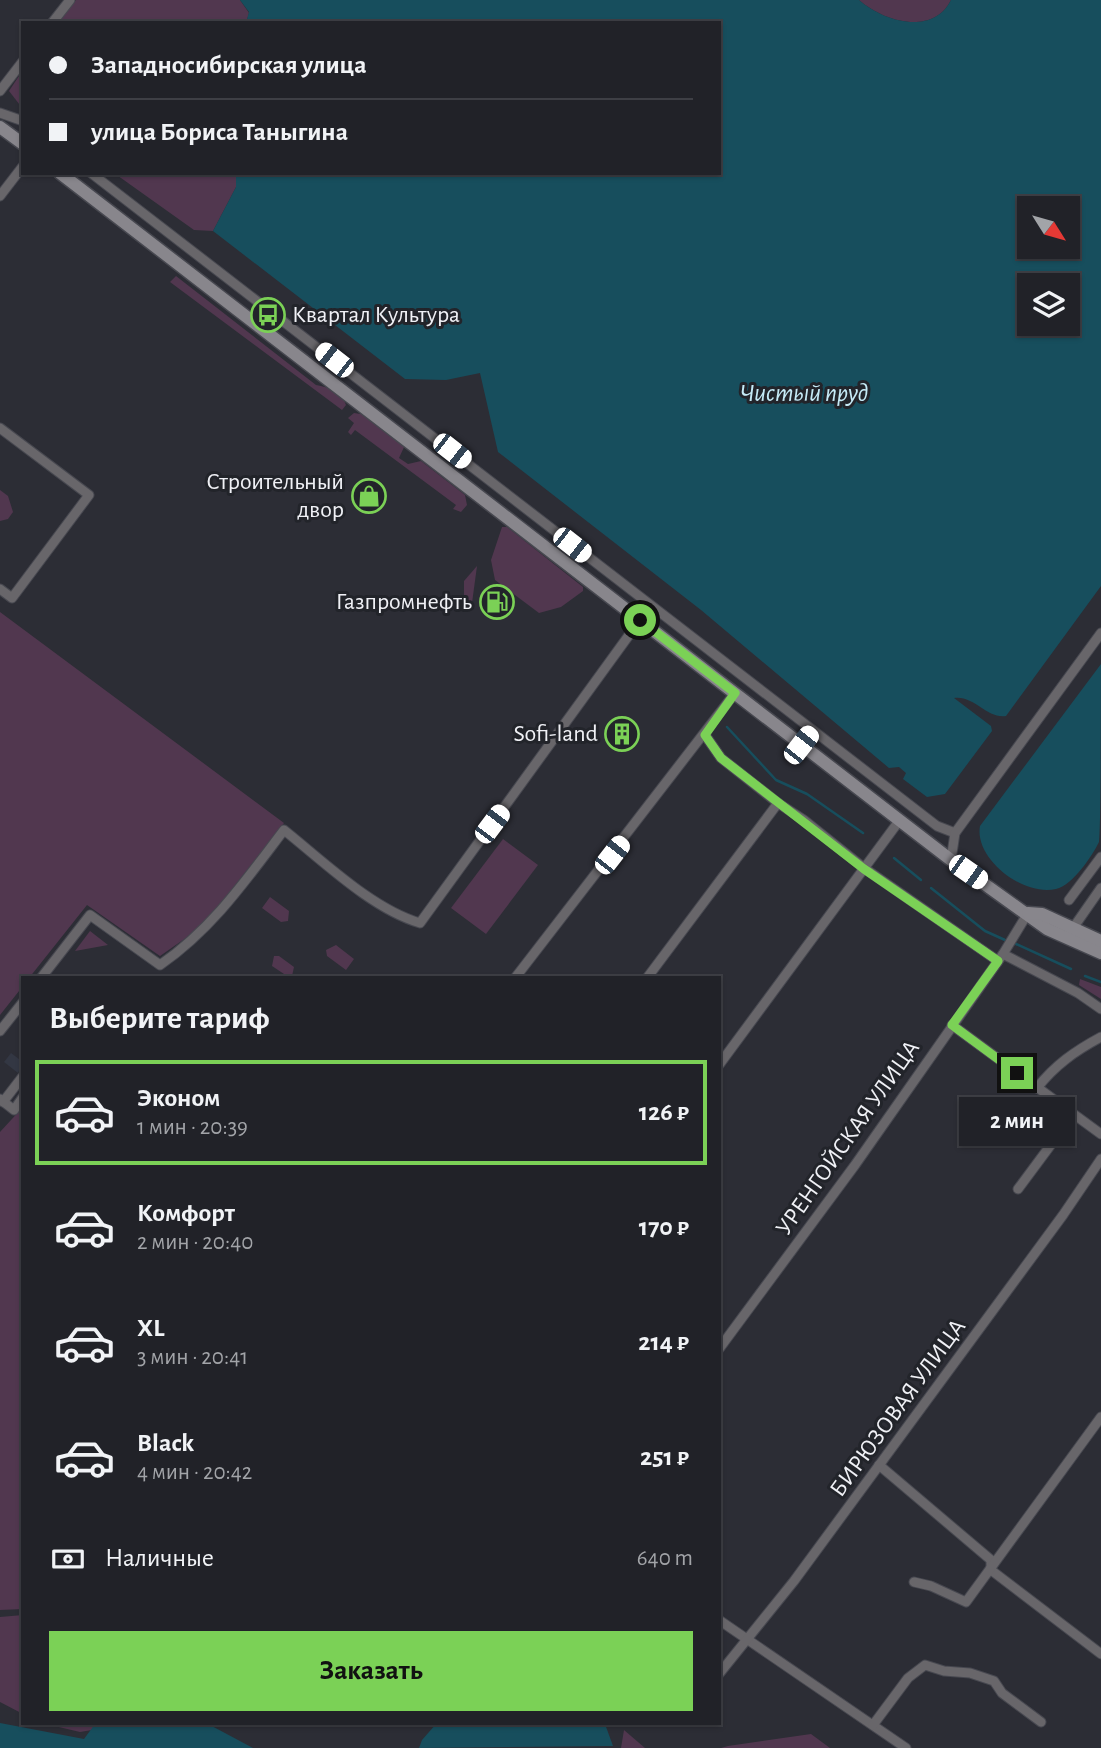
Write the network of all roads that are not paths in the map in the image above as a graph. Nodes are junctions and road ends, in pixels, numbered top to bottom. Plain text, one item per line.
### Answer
1 (70, 0) edge
2 (54, 21) edge
3 (21, 64) edge
4 (0, 91) edge
5 (0, 113) edge
6 (21, 120) edge
7 (0, 127) edge
8 (21, 143) edge
9 (21, 169) edge
10 (63, 175) edge
11 (94, 175) edge
12 (0, 196) edge
13 (334, 360) junction
14 (323, 374) junction
15 (0, 428) edge
16 (452, 451) junction
17 (441, 466) junction
18 (572, 545) junction
19 (559, 556) junction
20 (0, 589) edge
21 (640, 620) junction
22 (1101, 633) edge
23 (757, 686) junction
24 (740, 697) junction
25 (813, 730) junction
26 (705, 735) junction
27 (801, 745) junction
28 (863, 768) junction
29 (851, 784) junction
30 (778, 803) junction
31 (899, 821) junction
32 (955, 833) junction
33 (1101, 857) edge
34 (951, 860) junction
35 (864, 869) junction
36 (1101, 888) edge
37 (1069, 900) dead end
38 (1028, 912) junction
39 (1069, 934) junction
40 (1101, 941) edge
41 (1101, 953) edge
42 (1000, 958) junction
43 (43, 976) edge
44 (517, 976) edge
45 (648, 976) edge
46 (21, 1005) edge
47 (1101, 1009) edge
48 (952, 1025) junction
49 (0, 1031) edge
50 (1101, 1037) edge
51 (721, 1062) edge
52 (21, 1078) edge
53 (1037, 1088) junction
54 (21, 1100) edge
55 (2, 1101) edge
56 (1073, 1115) junction
57 (1101, 1134) edge
58 (1101, 1159) edge
59 (1018, 1189) dead end
60 (721, 1346) edge
61 (1101, 1417) edge
62 (878, 1465) junction
63 (991, 1570) junction
64 (914, 1582) dead end
65 (721, 1621) edge
66 (747, 1639) junction
67 (1101, 1654) edge
68 (721, 1672) edge
69 (1041, 1722) dead end
70 (873, 1725) junction
71 (906, 1748) edge

1 - 2 street
3 - 4 street
5 - 6 street
7 - 8 main road
9 - 12 street
10 - 14 main road
11 - 13 street
13 - 14 street
13 - 16 street
14 - 17 main road
15 - 20 street
16 - 17 street
16 - 18 street
17 - 19 main road
18 - 19 street
18 - 23 street
19 - 21 main road
21 - 24 main road
21 - 43 street
22 - 32 street
23 - 24 street
23 - 25 street
24 - 26 street
24 - 27 main road
25 - 27 street
25 - 28 street
26 - 30 street
26 - 44 street
27 - 29 main road
28 - 29 street
28 - 32 street
29 - 31 main road
30 - 35 street
30 - 45 street
31 - 34 main road
31 - 35 street
32 - 34 street
33 - 37 street
34 - 38 main road
35 - 42 street
35 - 51 street
36 - 39 street
38 - 39 main road
38 - 42 street, УРЕНГОЙСКАЯ УЛИЦА
39 - 40 main road
39 - 41 main road
42 - 47 street
42 - 48 street, УРЕНГОЙСКАЯ УЛИЦА
46 - 49 street
48 - 53 street
48 - 60 street, УРЕНГОЙСКАЯ УЛИЦА
50 - 53 street
52 - 55 street
53 - 56 street
54 - 55 street
56 - 57 street
56 - 59 street
58 - 62 street, БИРЮЗОВАЯ УЛИЦА
61 - 63 street
62 - 63 street
62 - 66 street, БИРЮЗОВАЯ УЛИЦА
63 - 64 street
63 - 67 street
65 - 66 street
66 - 68 street, БИРЮЗОВАЯ УЛИЦА
66 - 70 street
69 - 70 street
70 - 71 street

